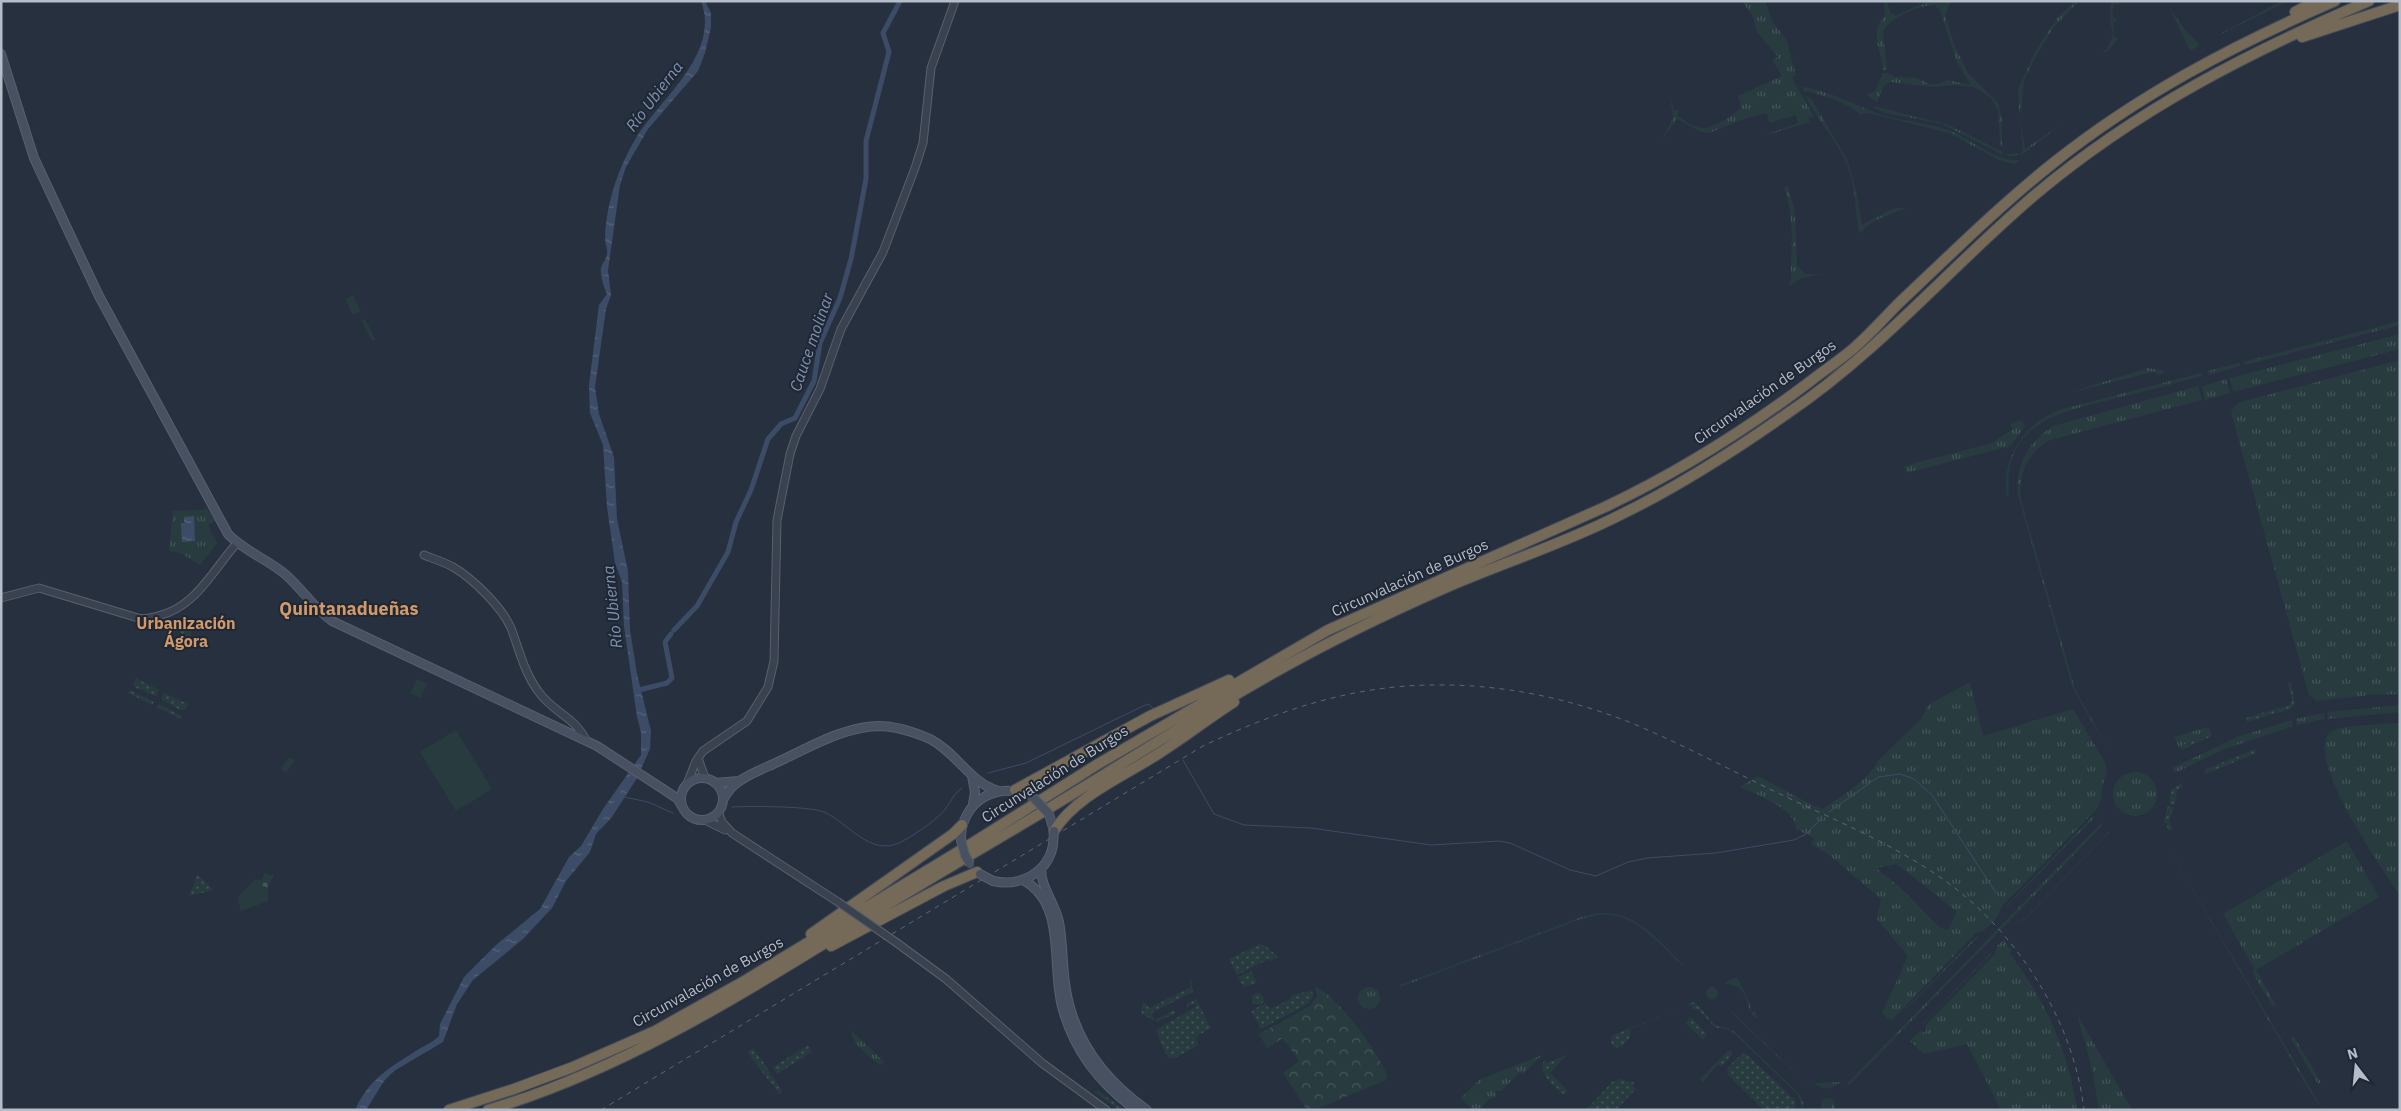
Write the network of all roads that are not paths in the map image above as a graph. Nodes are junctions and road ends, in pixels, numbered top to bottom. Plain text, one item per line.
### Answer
1 (955, 1) edge
2 (2316, 1) edge
3 (2335, 1) edge
4 (2369, 1) edge
5 (2400, 5) edge
6 (1, 54) edge
7 (2155, 107) junction
8 (2102, 127) junction
9 (237, 543) junction
10 (424, 555) dead end
11 (1, 598) edge
12 (1328, 630) junction
13 (1310, 652) junction
14 (586, 740) junction
15 (698, 758) junction
16 (970, 772) junction
17 (705, 778) junction
18 (740, 780) junction
19 (715, 783) junction
20 (686, 785) junction
21 (663, 789) junction
22 (999, 790) junction
23 (1015, 790) junction
24 (723, 800) junction
25 (974, 804) junction
26 (682, 805) junction
27 (718, 812) junction
28 (705, 820) junction
29 (962, 825) junction
30 (1054, 831) junction
31 (732, 833) junction
32 (1041, 869) junction
33 (976, 870) junction
34 (1023, 880) junction
35 (746, 985) junction
36 (449, 1110) edge
37 (488, 1110) edge
38 (1106, 1110) edge
39 (1136, 1110) edge
40 (1147, 1110) edge

1 - 15 street
2 - 8 highway
3 - 8 highway, Circunvalación de Burgos
4 - 7 highway, Circunvalación de Burgos
5 - 7 highway
6 - 9 main road
7 - 13 highway, Circunvalación de Burgos
8 - 12 highway, Circunvalación de Burgos
9 - 11 street
9 - 14 main road
10 - 14 street
12 - 23 highway
12 - 35 highway, Circunvalación de Burgos
13 - 30 highway
13 - 35 highway, Circunvalación de Burgos
14 - 21 main road
15 - 17 street
15 - 20 street
16 - 18 main road
16 - 22 main road
16 - 25 main road
17 - 19 main road
17 - 20 main road
18 - 19 main road
18 - 24 main road
19 - 24 main road
20 - 21 main road
20 - 26 main road
21 - 26 main road
22 - 23 main road
22 - 25 main road
23 - 30 main road, bridge
24 - 27 main road
25 - 29 main road
26 - 28 main road
27 - 28 main road
27 - 31 street
28 - 31 street
29 - 33 main road, bridge
29 - 35 highway
30 - 32 main road, bridge
31 - 38 street, bridge
32 - 34 main road
32 - 40 main road
33 - 34 main road, bridge
33 - 35 highway
34 - 39 main road
35 - 36 highway, Circunvalación de Burgos
35 - 37 highway, Circunvalación de Burgos

